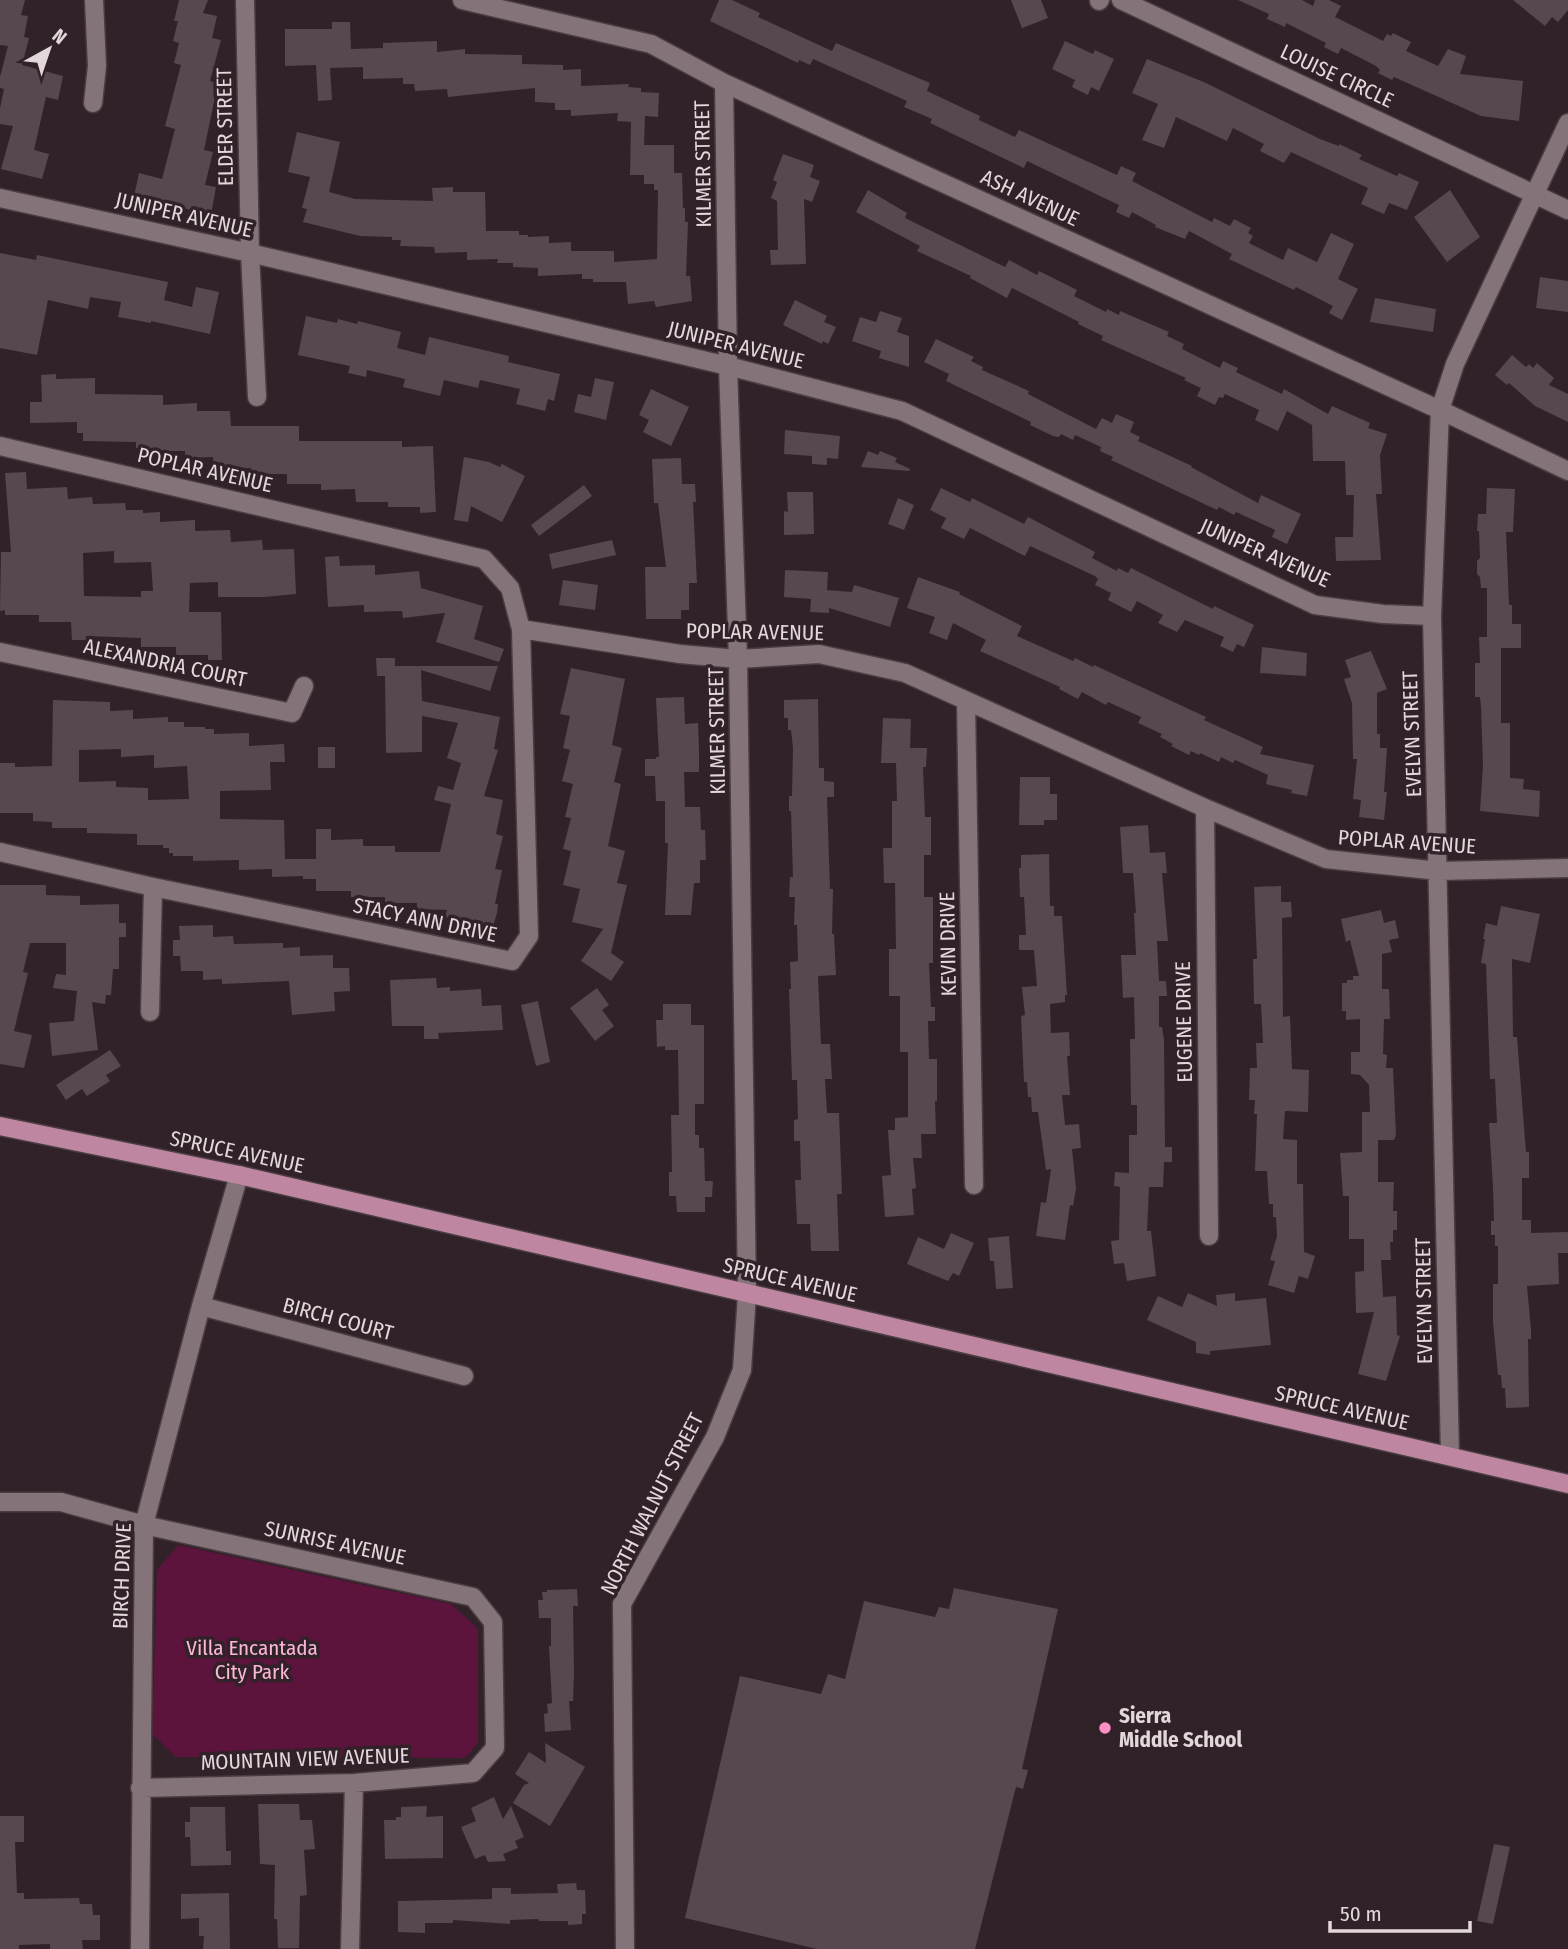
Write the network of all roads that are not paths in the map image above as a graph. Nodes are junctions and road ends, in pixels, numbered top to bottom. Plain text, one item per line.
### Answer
1 (94, 0) edge
2 (245, 0) edge
3 (463, 0) edge
4 (1121, 0) edge
5 (724, 83) junction
6 (93, 103) dead end
7 (1568, 123) edge
8 (1535, 194) junction
9 (0, 198) edge
10 (1568, 210) edge
11 (250, 253) junction
12 (728, 366) junction
13 (257, 397) dead end
14 (1440, 410) junction
15 (0, 446) edge
16 (1568, 471) edge
17 (1432, 616) junction
18 (521, 629) junction
19 (0, 652) edge
20 (738, 659) junction
21 (304, 686) dead end
22 (966, 702) junction
23 (1205, 808) junction
24 (0, 852) edge
25 (1568, 868) edge
26 (1439, 871) junction
27 (152, 887) junction
28 (150, 1012) dead end
29 (0, 1126) edge
30 (239, 1175) junction
31 (974, 1185) dead end
32 (1209, 1236) dead end
33 (747, 1294) junction
34 (201, 1306) junction
35 (464, 1376) dead end
36 (1450, 1456) junction
37 (1568, 1484) edge
38 (0, 1502) edge
39 (144, 1525) junction
40 (472, 1773) joint
41 (354, 1783) junction
42 (140, 1788) junction
43 (140, 1949) edge
44 (350, 1949) edge
45 (625, 1949) edge

1 - 6 street
2 - 11 street, ELDER STREET
3 - 5 street, ASH AVENUE
4 - 8 street, LOUISE CIRCLE
5 - 12 street, KILMER STREET
5 - 14 street, ASH AVENUE
7 - 8 street, EVELYN STREET
8 - 10 street, LOUISE CIRCLE
8 - 14 street, EVELYN STREET
9 - 11 street, JUNIPER AVENUE
11 - 12 street, JUNIPER AVENUE
11 - 13 street, ELDER STREET
12 - 17 street, JUNIPER AVENUE
12 - 20 street, KILMER STREET
14 - 16 street, ASH AVENUE
14 - 17 street, EVELYN STREET
15 - 18 street, POPLAR AVENUE
17 - 26 street, EVELYN STREET
18 - 20 street, POPLAR AVENUE
18 - 27 street, STACY ANN DRIVE
19 - 21 street, ALEXANDRIA COURT
20 - 22 street, POPLAR AVENUE
20 - 33 street, KILMER STREET
22 - 23 street, POPLAR AVENUE
22 - 31 street, KEVIN DRIVE
23 - 26 street, POPLAR AVENUE
23 - 32 street, EUGENE DRIVE
24 - 27 street, STACY ANN DRIVE
25 - 26 street, POPLAR AVENUE
26 - 36 street, EVELYN STREET
27 - 28 street
29 - 30 main road, SPRUCE AVENUE
30 - 33 main road, SPRUCE AVENUE
30 - 34 street, BIRCH DRIVE
33 - 36 main road, SPRUCE AVENUE
33 - 45 street, NORTH WALNUT STREET
34 - 35 street, BIRCH COURT
34 - 39 street, BIRCH DRIVE
36 - 37 main road, SPRUCE AVENUE
38 - 39 street, SUNRISE AVENUE
39 - 40 street, SUNRISE AVENUE
39 - 42 street, BIRCH DRIVE
40 - 41 street, MOUNTAIN VIEW AVENUE
41 - 42 street, MOUNTAIN VIEW AVENUE
41 - 44 street
42 - 43 street, BIRCH DRIVE

